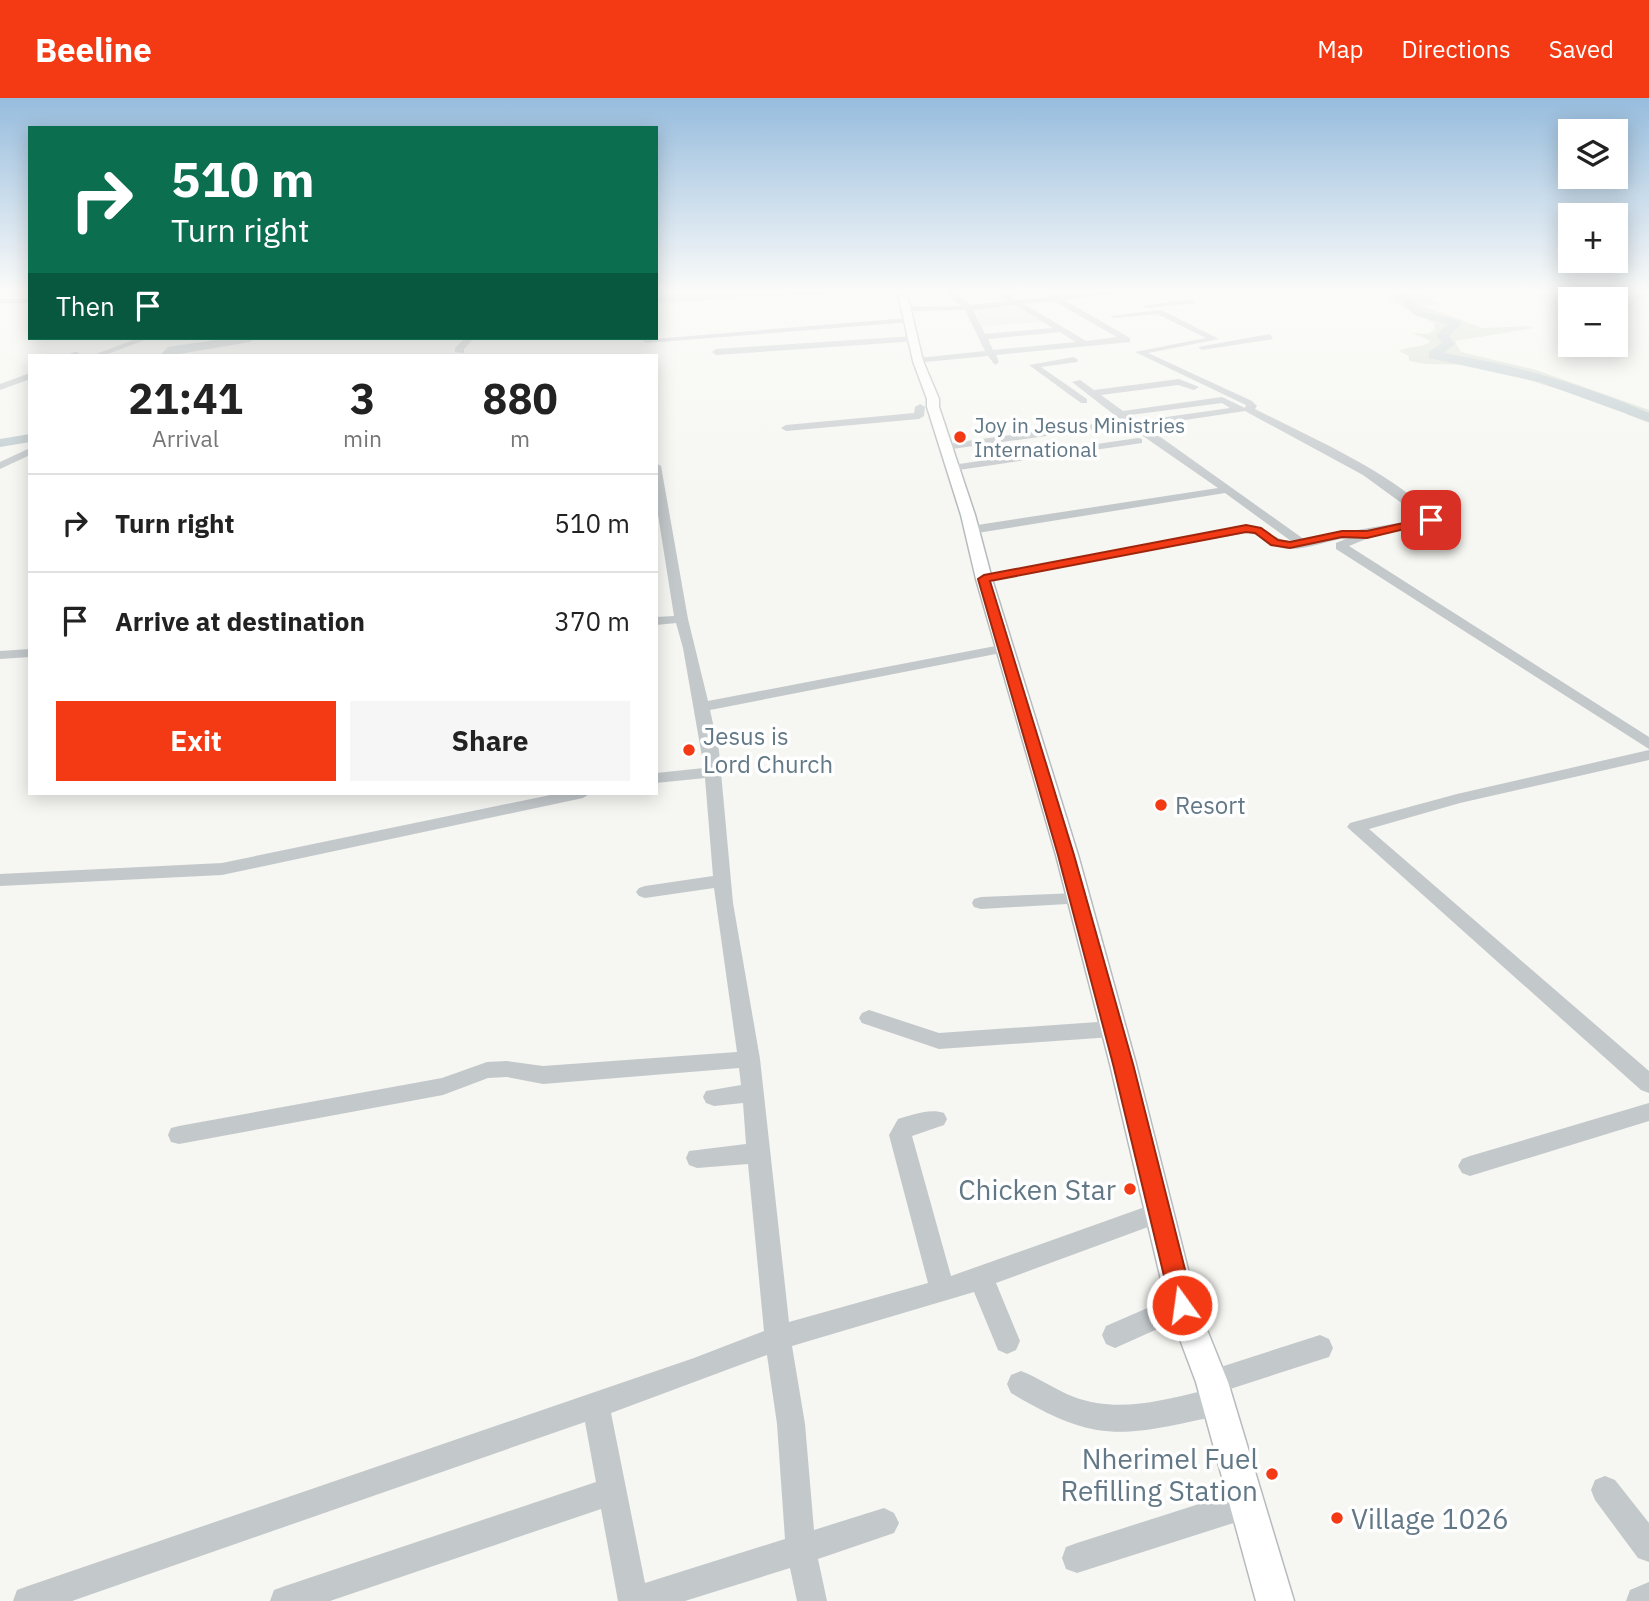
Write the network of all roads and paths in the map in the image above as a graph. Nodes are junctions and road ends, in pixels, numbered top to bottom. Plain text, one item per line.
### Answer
1 (937, 359) edge
2 (994, 359) edge
3 (1157, 359) edge
4 (1074, 360) dead end
5 (918, 361) joint
6 (998, 364) dead end
7 (28, 377) edge
8 (1077, 382) dead end
9 (0, 387) edge
10 (1202, 390) junction
11 (1175, 394) dead end
12 (1222, 400) junction
13 (1119, 402) dead end
14 (1096, 403) junction
15 (920, 407) dead end
16 (1116, 419) junction
17 (1134, 425) junction
18 (786, 428) dead end
19 (945, 447) junction
20 (28, 453) edge
21 (0, 466) edge
22 (952, 468) junction
23 (658, 478) edge
24 (1226, 490) junction
25 (971, 530) junction
26 (1367, 534) junction
27 (1329, 537) junction
28 (1346, 543) junction
29 (1303, 544) junction
30 (984, 579) junction
31 (681, 620) junction
32 (658, 621) edge
33 (1006, 648) junction
34 (28, 653) edge
35 (0, 655) edge
36 (702, 707) junction
37 (1649, 744) edge
38 (1649, 755) edge
39 (713, 772) junction
40 (658, 778) edge
41 (574, 795) edge
42 (0, 880) edge
43 (722, 881) junction
44 (645, 892) dead end
45 (1078, 899) junction
46 (981, 903) dead end
47 (869, 1018) dead end
48 (1112, 1029) junction
49 (749, 1059) junction
50 (1649, 1084) edge
51 (752, 1093) junction
52 (714, 1097) dead end
53 (1649, 1112) edge
54 (936, 1119) dead end
55 (179, 1135) dead end
56 (759, 1153) junction
57 (697, 1158) dead end
58 (1470, 1166) dead end
59 (1159, 1213) junction
60 (980, 1276) junction
61 (943, 1291) junction
62 (1182, 1305) junction
63 (1115, 1335) dead end
64 (778, 1338) junction
65 (1007, 1341) dead end
66 (1320, 1348) dead end
67 (1021, 1384) dead end
68 (1215, 1392) junction
69 (595, 1404) junction
70 (1605, 1490) dead end
71 (611, 1491) junction
72 (1245, 1504) junction
73 (884, 1523) dead end
74 (1649, 1547) edge
75 (801, 1551) junction
76 (1077, 1558) dead end
77 (1649, 1597) edge
78 (29, 1601) edge
79 (285, 1601) edge
80 (635, 1601) edge
81 (812, 1601) edge
82 (1275, 1601) edge
83 (1641, 1601) edge

1 - 5 street
2 - 6 street
3 - 26 street
4 - 14 street
5 - 19 main road
7 - 9 street
8 - 14 street
10 - 11 street
10 - 12 street
10 - 14 street
12 - 16 street
12 - 17 street
13 - 14 street
14 - 16 street
15 - 18 street
16 - 17 street
16 - 19 street
16 - 22 street
17 - 24 street
19 - 22 main road
20 - 21 street
22 - 25 main road
23 - 31 street
24 - 25 street
24 - 29 street
25 - 30 main road
26 - 27 street
26 - 28 street
27 - 28 street
27 - 29 street
28 - 37 street
29 - 30 street
30 - 33 main road
31 - 32 street
31 - 36 street
33 - 36 street
33 - 45 main road
34 - 35 street
36 - 39 street
38 - 50 street
39 - 40 street
39 - 43 street
41 - 42 street
43 - 44 street
43 - 49 street
45 - 46 street
45 - 48 main road
47 - 48 street
48 - 59 main road
49 - 51 street
49 - 55 street
51 - 52 street
51 - 56 street
53 - 58 street
54 - 61 street
56 - 57 street
56 - 64 street
59 - 60 street
59 - 62 main road
60 - 61 street
60 - 65 street
61 - 64 street
62 - 63 street
62 - 68 main road
64 - 69 street
64 - 75 street
66 - 68 street
67 - 68 street
68 - 72 main road
69 - 71 street
69 - 78 street
70 - 74 street
71 - 79 street
71 - 80 street
72 - 76 street
72 - 82 main road
73 - 75 street
75 - 80 street
75 - 81 street
77 - 83 street

